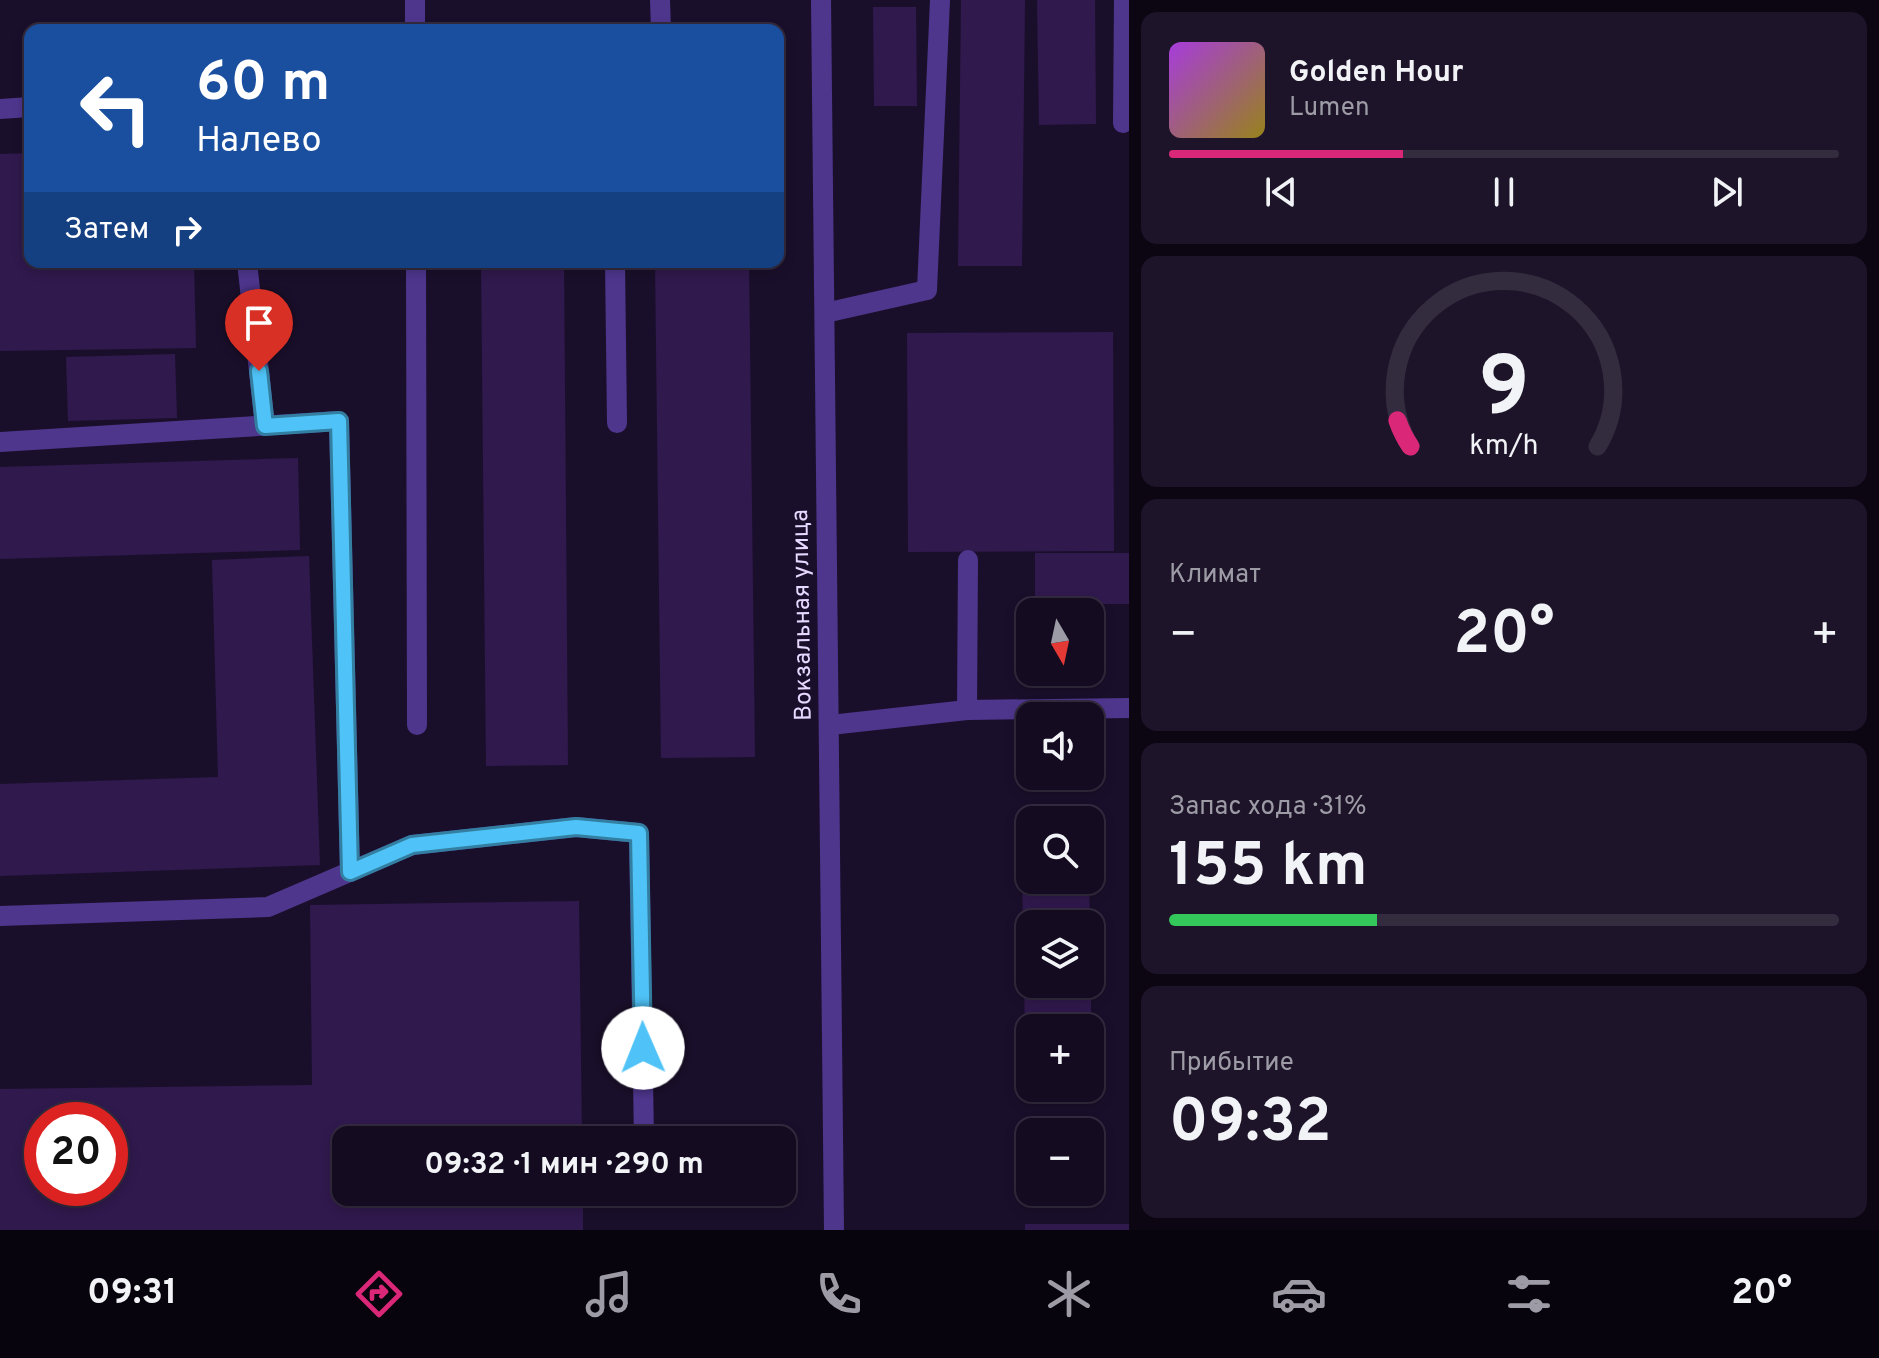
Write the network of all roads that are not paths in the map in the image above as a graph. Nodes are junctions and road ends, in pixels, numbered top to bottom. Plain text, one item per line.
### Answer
1 (415, 0) edge
2 (660, 0) edge
3 (821, 0) edge
4 (940, 0) edge
5 (1124, 0) edge
6 (415, 24) edge
7 (661, 24) edge
8 (24, 107) edge
9 (0, 109) edge
10 (1123, 123) dead end
11 (248, 268) edge
12 (416, 268) edge
13 (615, 268) edge
14 (825, 313) junction
15 (617, 423) dead end
16 (265, 426) junction
17 (0, 442) edge
18 (968, 560) dead end
19 (1129, 708) edge
20 (967, 710) junction
21 (417, 725) dead end
22 (830, 725) junction
23 (350, 872) junction
24 (0, 916) edge
25 (644, 1126) edge
26 (834, 1230) edge

1 - 6 street
2 - 7 street
3 - 14 street, Вокзальная улица
4 - 14 street
5 - 10 street
8 - 9 street
11 - 16 street
12 - 21 street
13 - 15 street
14 - 22 street, Вокзальная улица
16 - 17 street
16 - 23 street
18 - 20 street
19 - 20 street
20 - 22 street
22 - 26 street, Вокзальная улица
23 - 24 street
23 - 25 street

